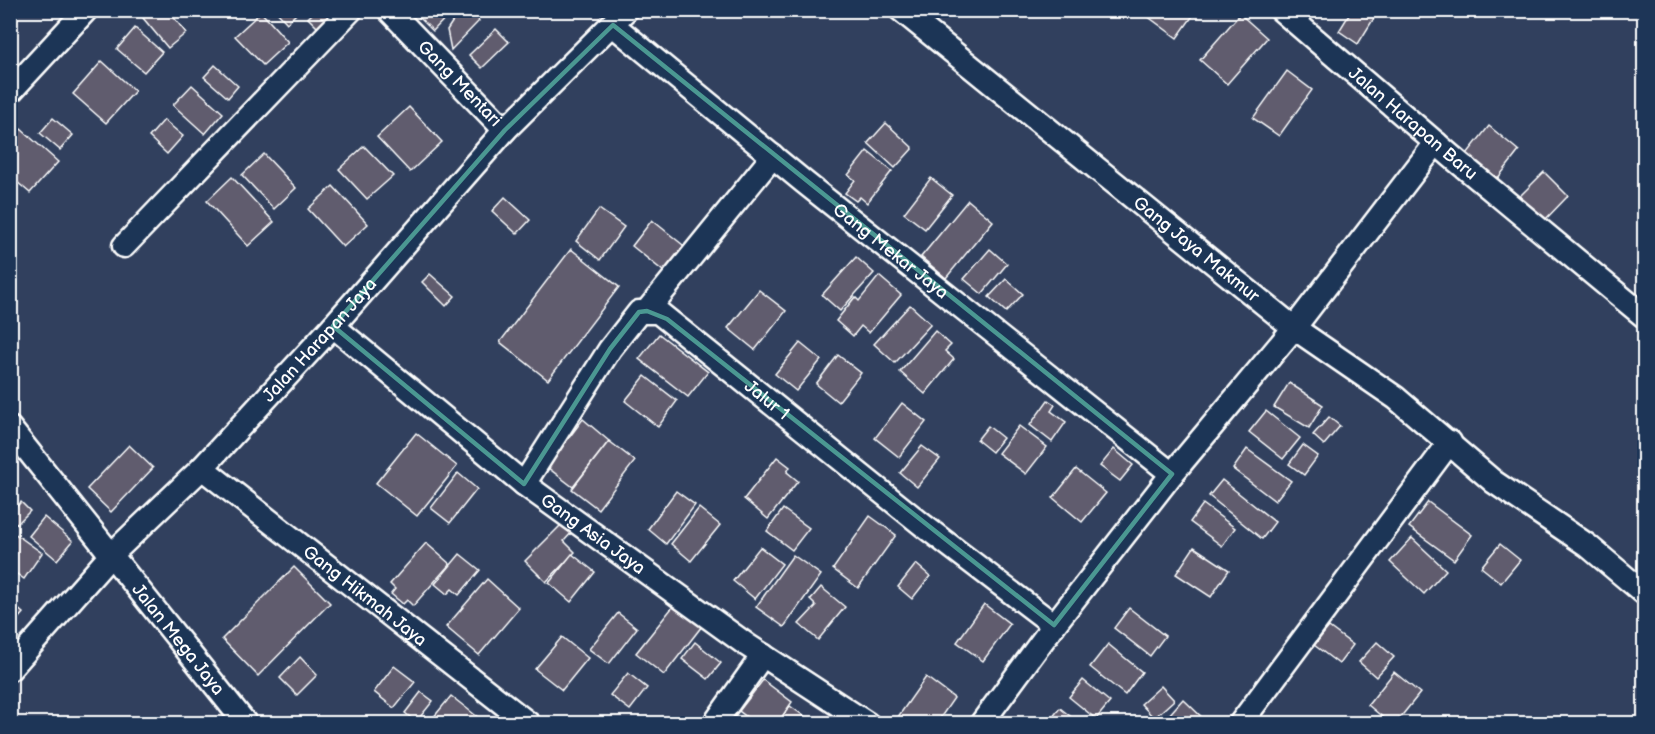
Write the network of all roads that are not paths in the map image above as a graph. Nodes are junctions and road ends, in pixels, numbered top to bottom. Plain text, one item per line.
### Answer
1 (86, 10) edge
2 (351, 10) edge
3 (389, 10) edge
4 (901, 10) edge
5 (1281, 10) edge
6 (620, 18) edge
7 (10, 92) edge
8 (505, 130) junction
9 (1436, 143) junction
10 (773, 156) junction
11 (124, 246) dead end
12 (648, 311) junction
13 (1644, 316) edge
14 (333, 326) junction
15 (1294, 328) junction
16 (10, 428) edge
17 (1449, 442) junction
18 (202, 468) junction
19 (1172, 474) junction
20 (524, 484) junction
21 (111, 555) junction
22 (1644, 593) edge
23 (1054, 625) junction
24 (763, 655) junction
25 (10, 669) edge
26 (246, 723) edge
27 (529, 723) edge
28 (714, 723) edge
29 (868, 723) edge
30 (981, 723) edge
31 (1240, 723) edge

1 - 7 street
2 - 11 street
3 - 8 street, Gang Mentari
4 - 15 street, Gang Jaya Makmur
5 - 9 street, Jalan Harapan Baru
6 - 8 street, Jalan Harapan Jaya
6 - 10 street, Gang Mekar Jaya
8 - 14 street, Jalan Harapan Jaya
9 - 13 street, Jalan Harapan Baru
9 - 15 street
10 - 12 street
10 - 19 street, Gang Mekar Jaya
12 - 20 street
12 - 23 street, Jalur 1
14 - 18 street, Jalan Harapan Jaya
14 - 20 street, Gang Asia Jaya
15 - 17 street, Gang Jaya Makmur
15 - 19 street
16 - 21 street, Jalan Mega Jaya
17 - 22 street, Gang Jaya Makmur
17 - 31 street
18 - 21 street, Jalan Harapan Jaya
18 - 27 street, Gang Hikmah Jaya
19 - 23 street
20 - 24 street, Gang Asia Jaya
21 - 25 street, Jalan Harapan Jaya
21 - 26 street, Jalan Mega Jaya
23 - 30 street
24 - 28 street
24 - 29 street, Gang Asia Jaya

